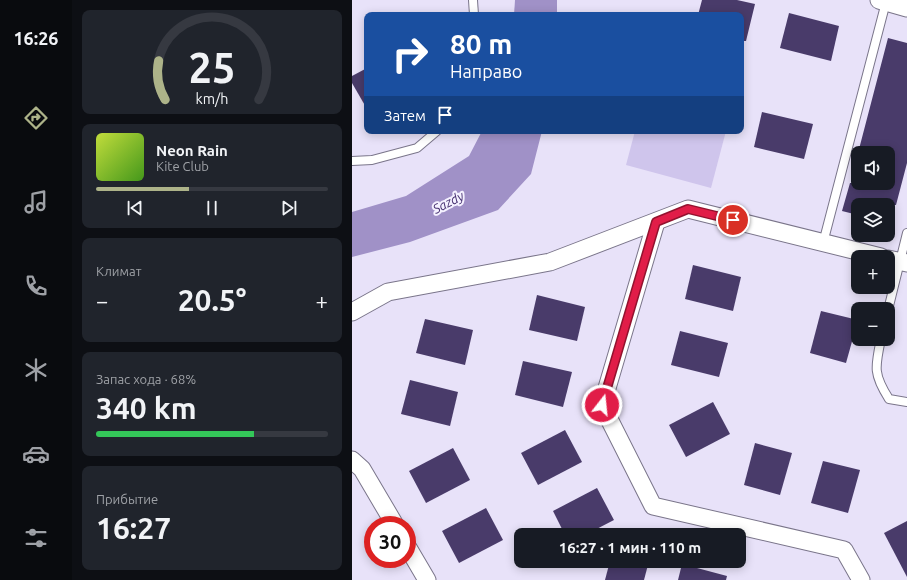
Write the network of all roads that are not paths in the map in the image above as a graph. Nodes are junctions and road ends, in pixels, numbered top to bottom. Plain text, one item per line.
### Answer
1 (473, 0) edge
2 (883, 1) edge
3 (907, 8) edge
4 (474, 12) edge
5 (433, 134) edge
6 (352, 161) edge
7 (656, 222) junction
8 (907, 233) edge
9 (823, 243) junction
10 (852, 250) edge
11 (898, 261) edge
12 (890, 302) edge
13 (352, 312) edge
14 (880, 346) edge
15 (907, 402) edge
16 (352, 460) edge
17 (390, 516) edge
18 (416, 561) edge
19 (427, 580) edge
20 (861, 580) edge

1 - 4 lane
2 - 3 street
2 - 9 lane
5 - 6 lane
7 - 9 street
7 - 13 street
7 - 20 street
8 - 11 lane
9 - 10 street
11 - 12 lane
14 - 15 lane
16 - 17 street
18 - 19 street

